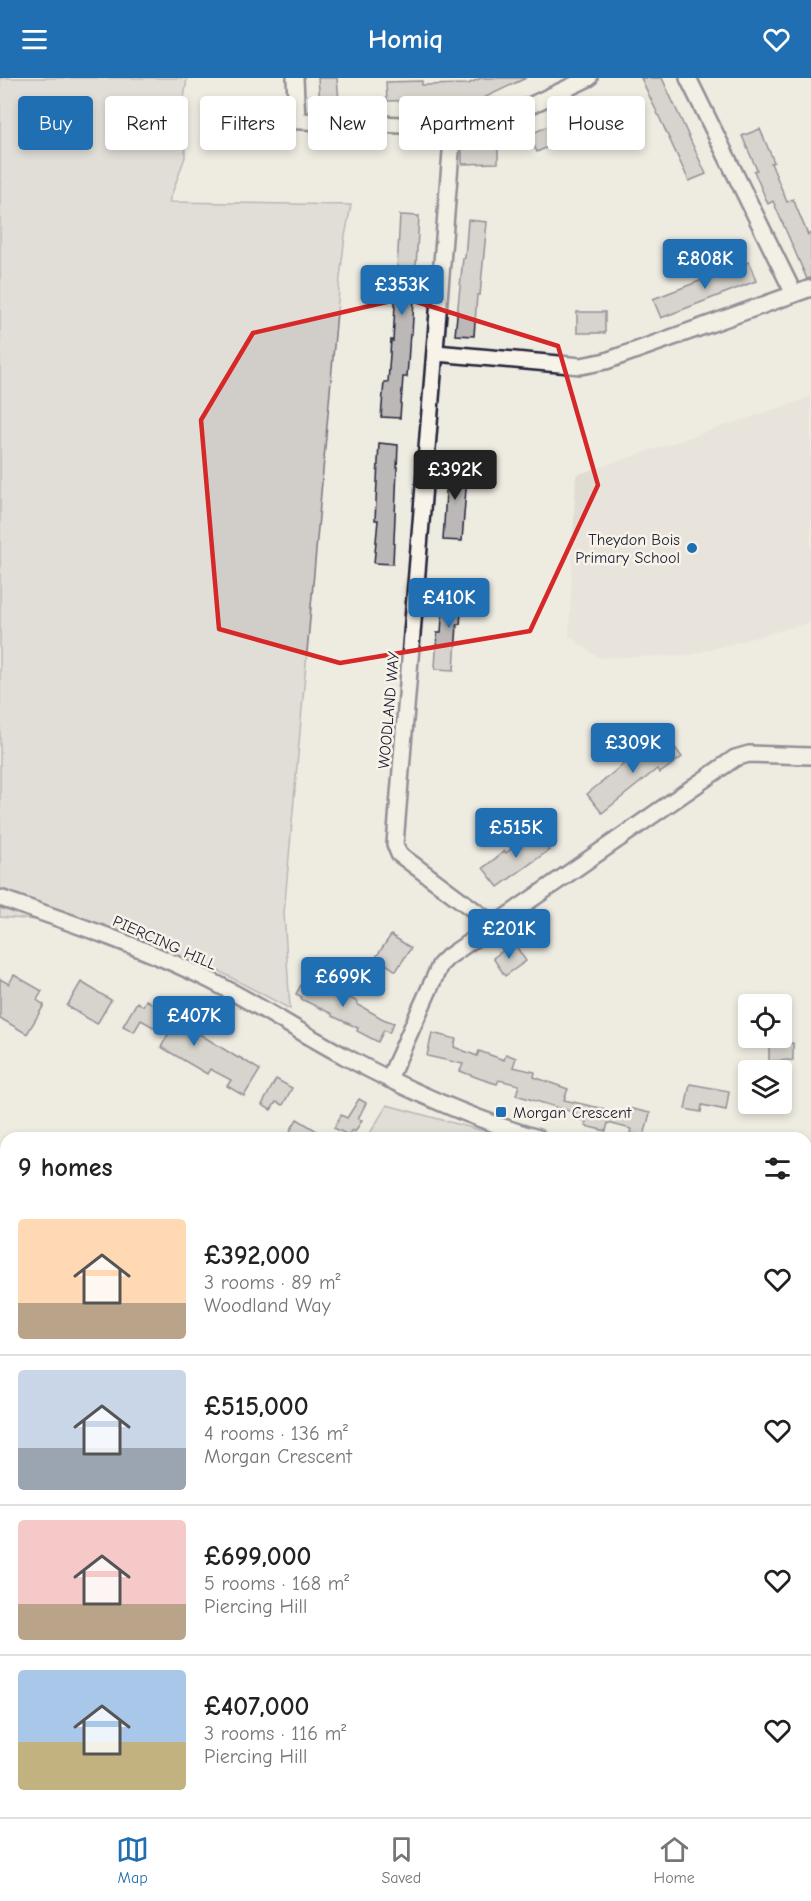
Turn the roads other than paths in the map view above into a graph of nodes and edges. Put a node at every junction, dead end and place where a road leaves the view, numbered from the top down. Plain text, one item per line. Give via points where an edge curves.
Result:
1 (296, 78) edge
2 (589, 78) edge
3 (688, 78) edge
4 (535, 103) edge
5 (297, 120) joint
6 (399, 125) edge
7 (451, 150) edge
8 (811, 288) edge
9 (794, 294) junction
10 (436, 353) junction
11 (811, 756) edge
12 (0, 898) edge
13 (494, 925) junction
14 (389, 1079) junction
15 (521, 1132) edge

1 - 5 street
2 - 4 street
3 - 9 street
5 - 6 street
7 - 10 street, WOODLAND WAY
8 - 9 street
9 - 10 street via 606,361 581,366
10 - 13 street, WOODLAND WAY via 395,844 399,854
11 - 13 street via 749,754 735,758
12 - 14 street, PIERCING HILL via 108,935 196,973
13 - 14 street via 440,965
14 - 15 street, PIERCING HILL

